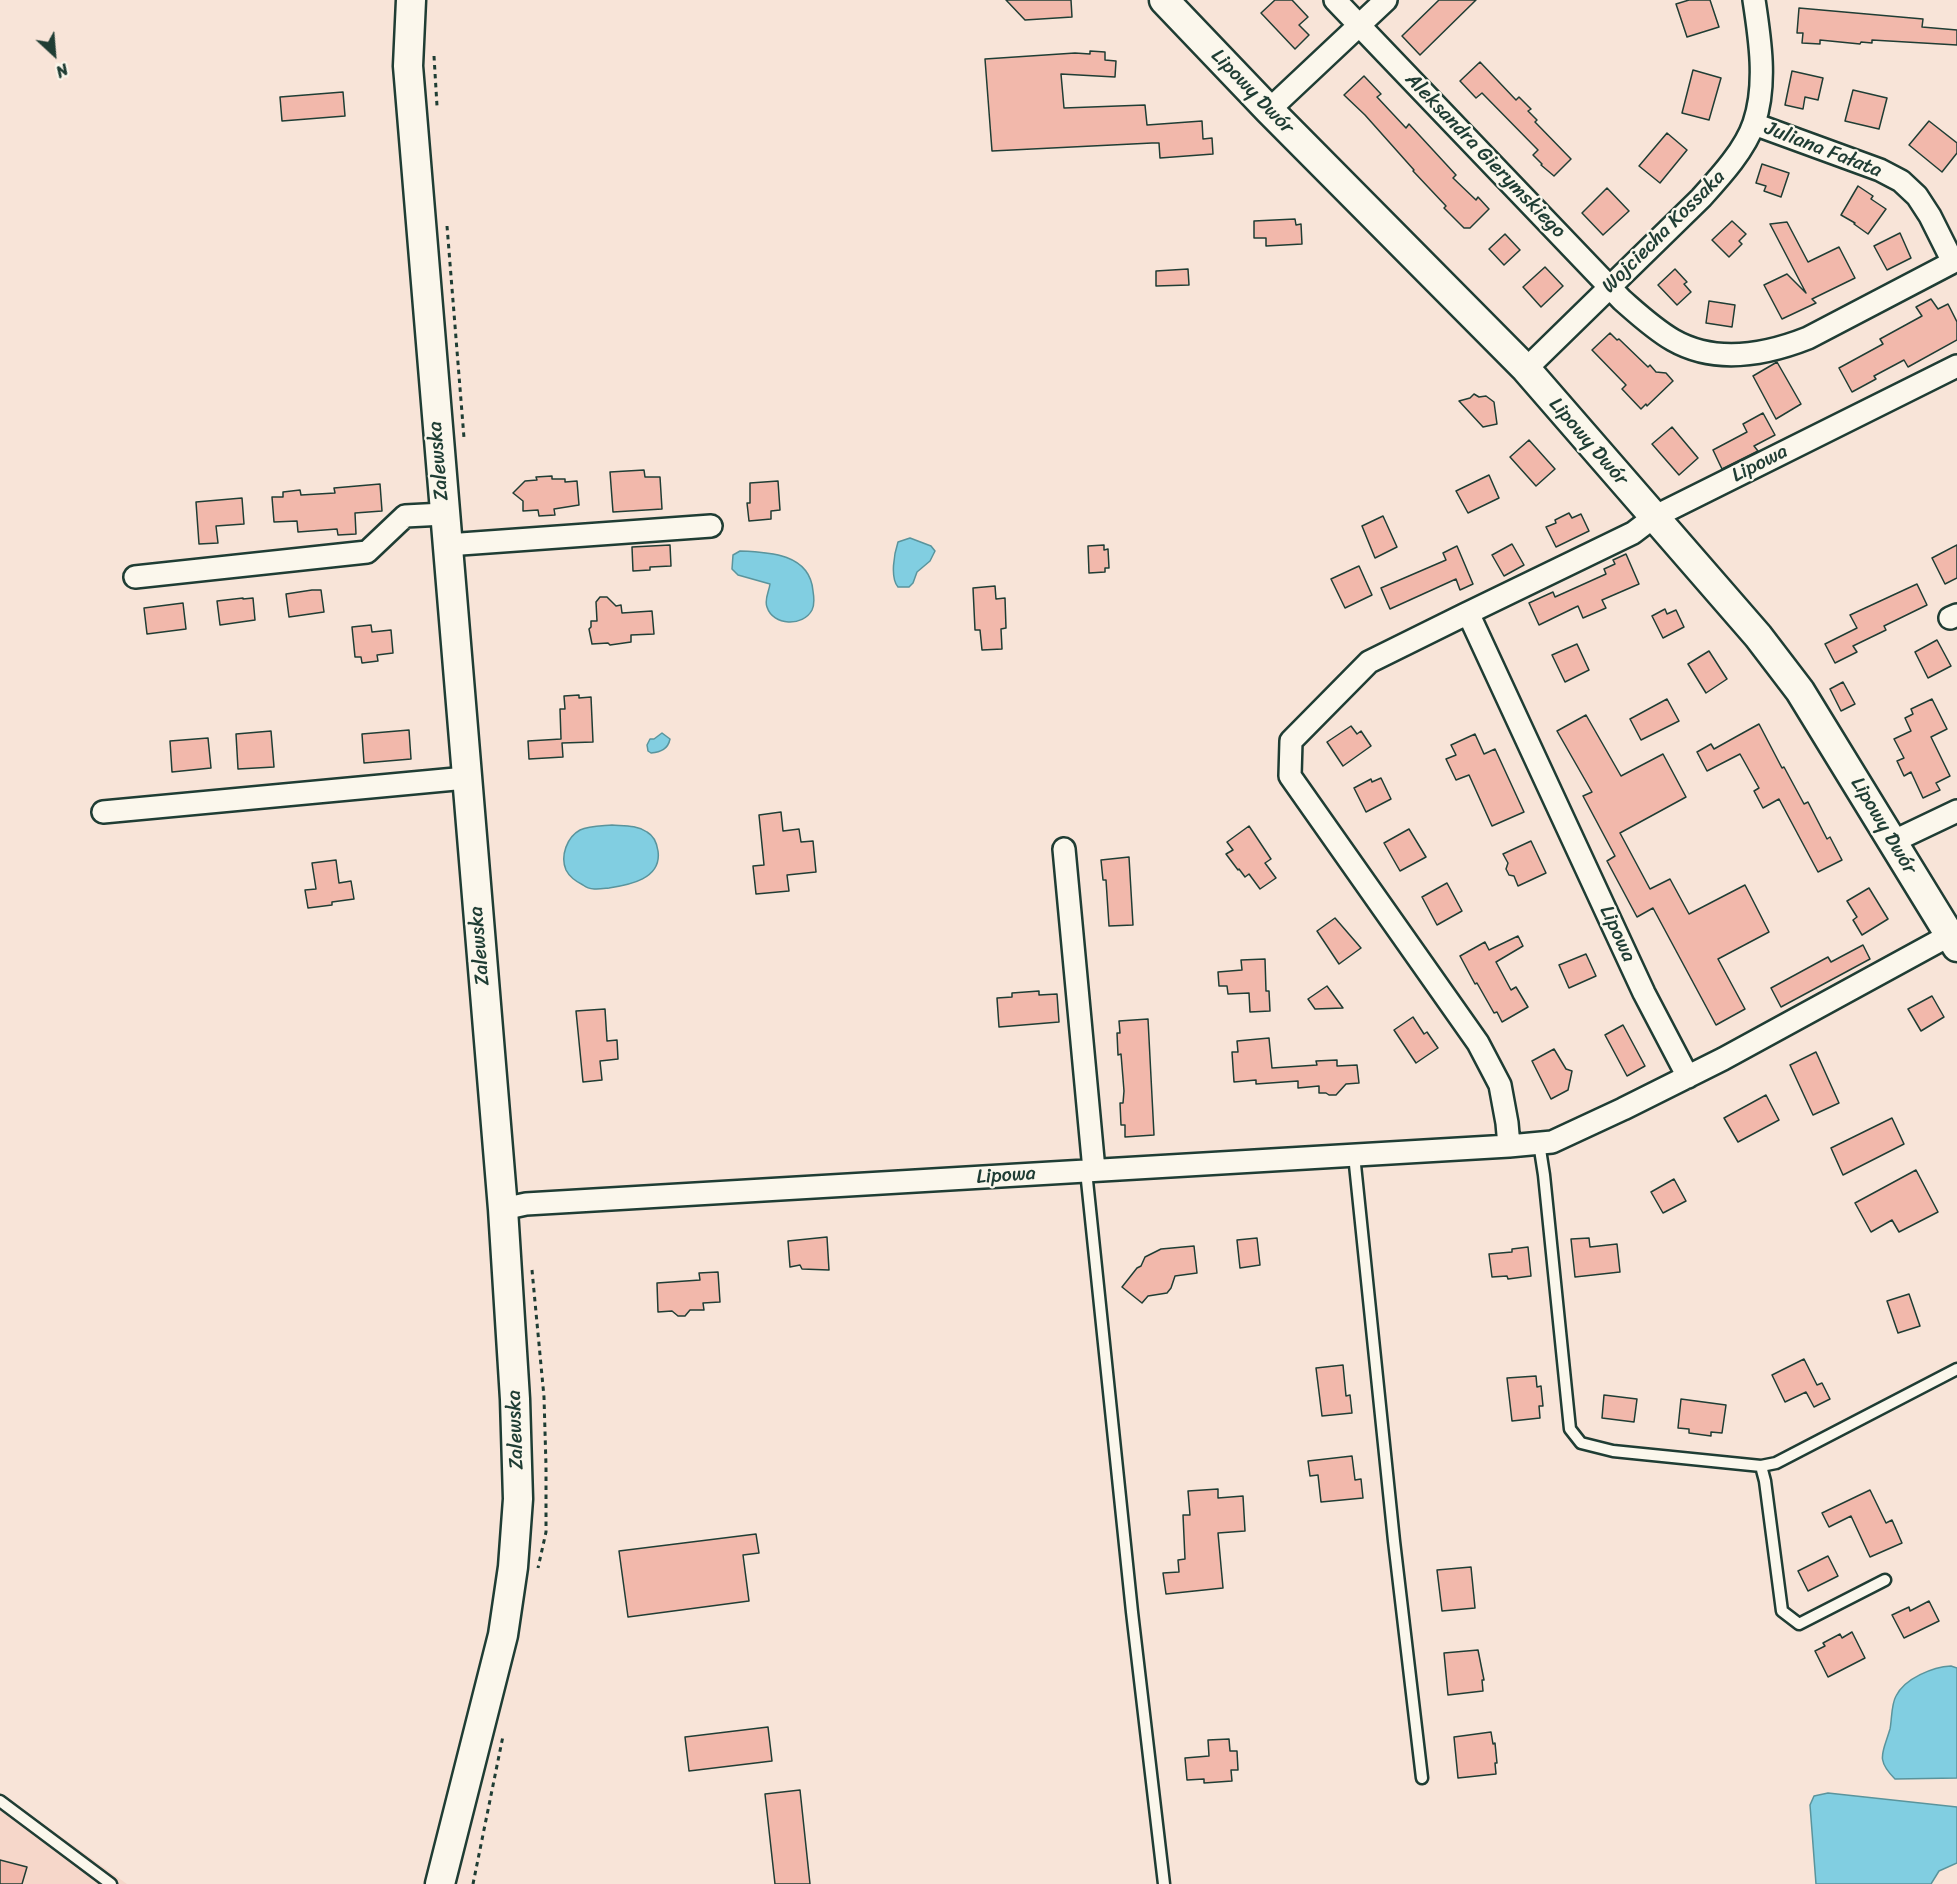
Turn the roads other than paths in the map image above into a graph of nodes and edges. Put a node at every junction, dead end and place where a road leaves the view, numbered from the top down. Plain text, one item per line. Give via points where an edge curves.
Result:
1 (411, 0) edge
2 (1164, 0) edge
3 (1335, 0) edge
4 (1386, 0) edge
5 (1754, 0) edge
6 (1360, 26) junction
7 (1269, 110) junction
8 (1754, 124) junction
9 (1955, 261) edge
10 (1610, 287) junction
11 (1957, 366) edge
12 (1526, 369) junction
13 (444, 514) junction
14 (1654, 517) junction
15 (711, 526) dead end
16 (447, 545) junction
17 (135, 577) dead end
18 (1468, 613) junction
19 (466, 778) junction
20 (1957, 811) edge
21 (103, 812) dead end
22 (1892, 842) junction
23 (1064, 849) dead end
24 (1953, 941) edge
25 (1688, 1077) junction
26 (1539, 1143) junction
27 (1509, 1146) junction
28 (1354, 1155) junction
29 (1090, 1171) junction
30 (503, 1209) junction
31 (1957, 1369) edge
32 (1761, 1466) junction
33 (1886, 1580) dead end
34 (1422, 1778) dead end
35 (0, 1801) edge
36 (111, 1884) edge
37 (440, 1884) edge
38 (1164, 1884) edge

1 - 13 street, Zalewska via 408,66
2 - 7 street, Lipowy Dwór
3 - 6 street, Aleksandra Gierymskiego
4 - 6 street
5 - 8 street, Wojciecha Kossaka via 1762,54
6 - 7 street
6 - 10 street, Aleksandra Gierymskiego
7 - 12 street, Lipowy Dwór
8 - 9 street, Juliana Fałata via 1901,181 1917,196
8 - 10 street, Wojciecha Kossaka via 1723,174
9 - 10 street, Aleksandra Gierymskiego via 1808,338 1757,353 1724,355 1674,340 1647,322
10 - 12 street, Wojciecha Kossaka
11 - 14 street, Lipowa
12 - 14 street, Lipowy Dwór
13 - 16 street, Zalewska
13 - 17 street via 405,516 367,552
14 - 18 street, Lipowa via 1633,533
14 - 22 street, Lipowy Dwór via 1800,691
15 - 16 street
16 - 19 street, Zalewska
18 - 25 street, Lipowa via 1644,993
18 - 27 street, Lipowa via 1369,662 1291,741 1290,776 1478,1044 1500,1085
19 - 21 street
19 - 30 street, Zalewska
20 - 22 street
22 - 24 street, Lipowy Dwór
23 - 29 street
24 - 25 street, Lipowy Dwór
25 - 26 street, Lipowa via 1552,1142
26 - 27 street, Lipowa
26 - 32 lane via 1570,1429 1581,1443 1613,1451
27 - 28 street, Lipowa
28 - 29 street, Lipowa
28 - 34 lane
29 - 30 street, Lipowa via 526,1204
29 - 38 lane via 1132,1612
30 - 37 street, Zalewska via 516,1399 518,1499 514,1556 503,1635
31 - 32 lane via 1776,1463
32 - 33 lane via 1782,1611 1799,1624
35 - 36 lane

